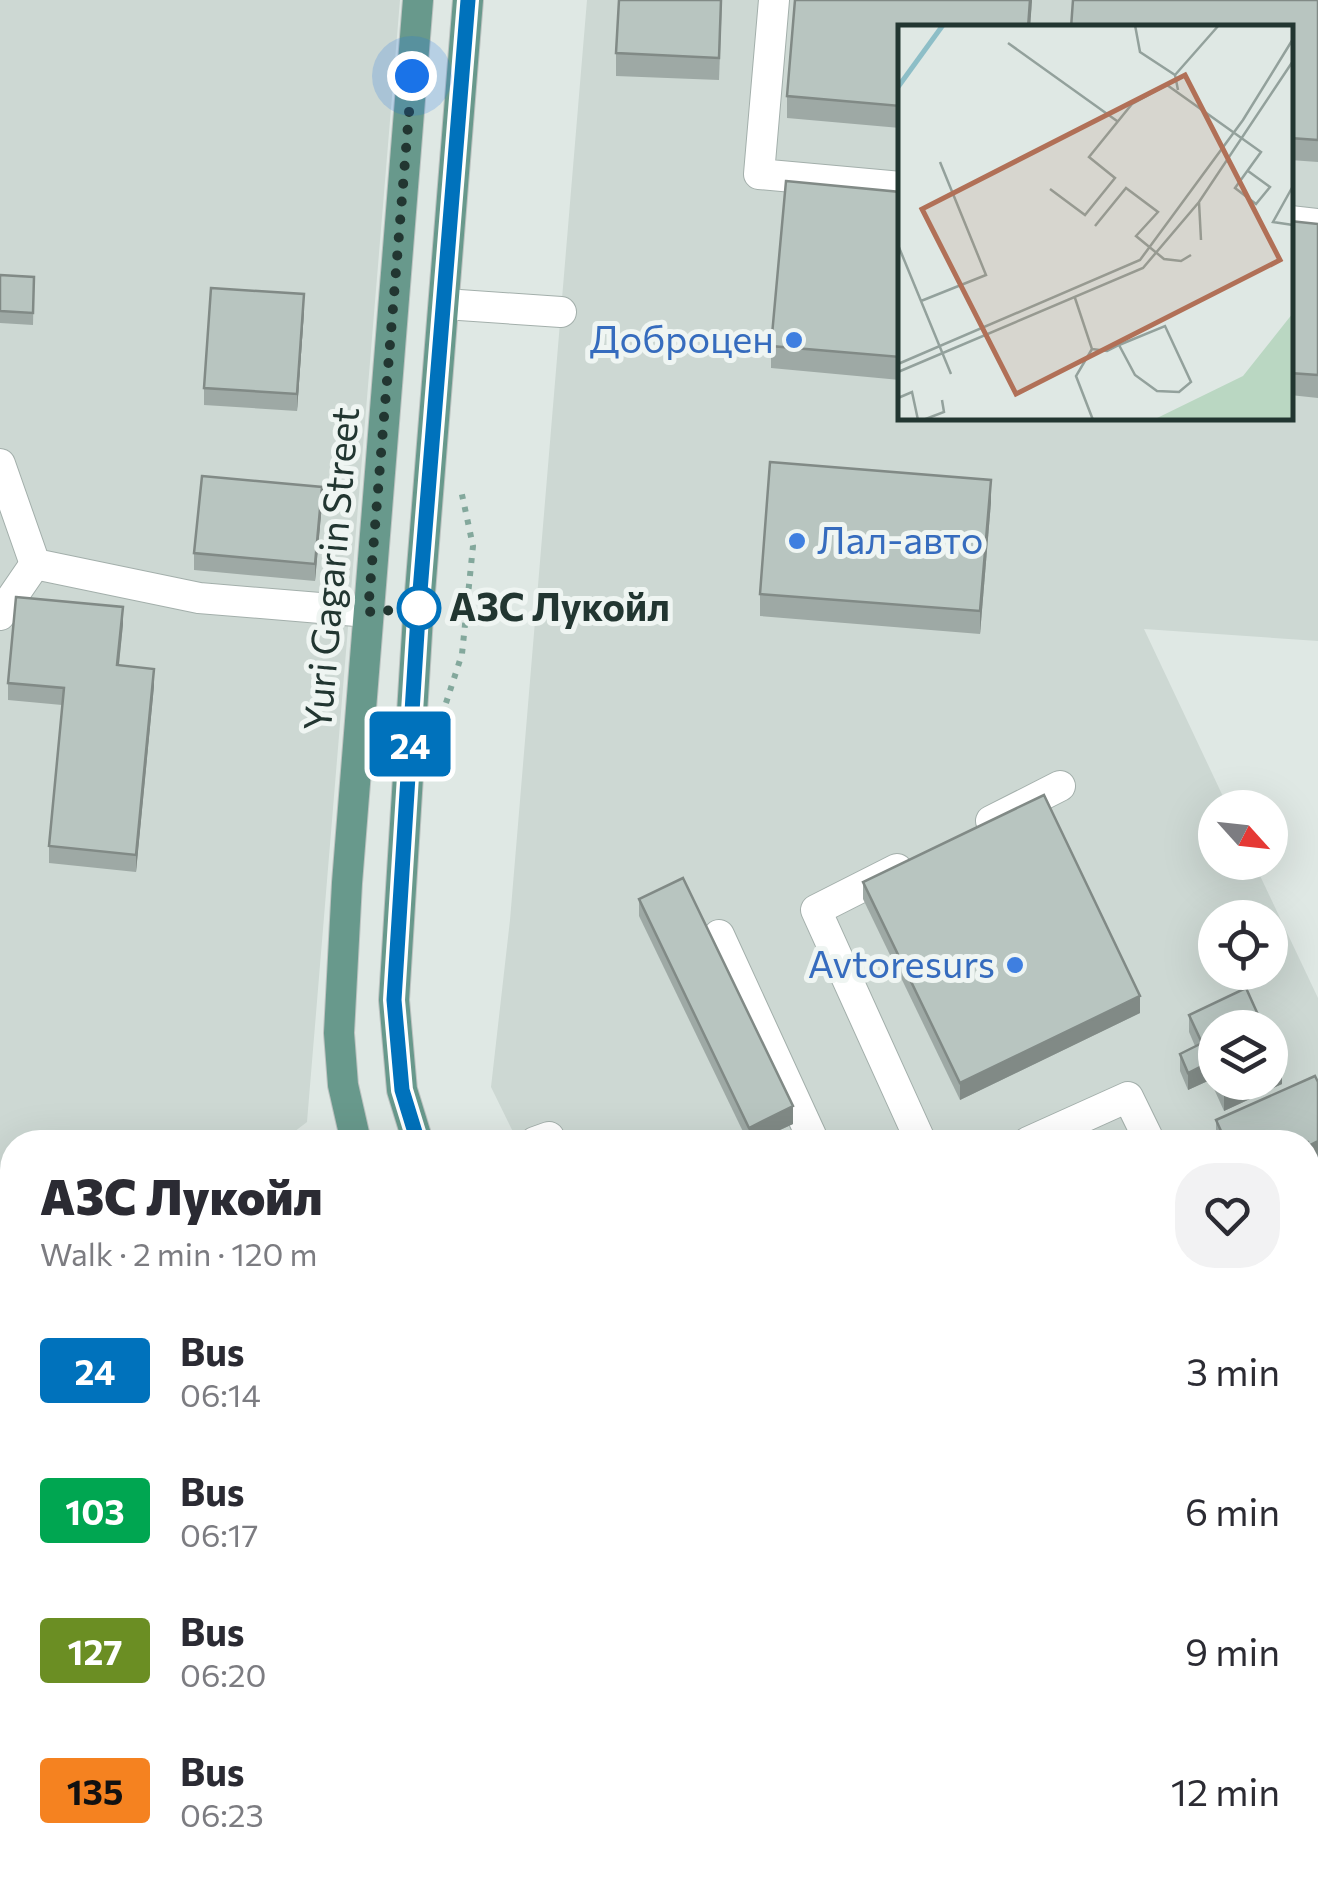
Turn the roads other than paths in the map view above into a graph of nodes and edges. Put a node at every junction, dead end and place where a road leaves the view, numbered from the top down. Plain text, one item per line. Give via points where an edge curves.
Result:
1 (418, 0) edge
2 (468, 0) edge
3 (774, 0) edge
4 (898, 187) edge
5 (1293, 222) edge
6 (1318, 224) edge
7 (445, 304) junction
8 (561, 312) dead end
9 (0, 464) edge
10 (35, 564) junction
11 (368, 612) junction
12 (0, 615) edge
13 (1060, 786) dead end
14 (973, 830) edge
15 (920, 857) edge
16 (720, 935) dead end
17 (353, 1130) edge
18 (414, 1130) edge
19 (809, 1130) edge
20 (916, 1130) edge
21 (1055, 1130) edge
22 (1144, 1130) edge

1 - 11 main road, Yuri Gagarin Street
2 - 7 main road
3 - 4 lane via 758,174
5 - 6 lane
7 - 8 lane
7 - 18 main road via 394,1000 402,1090
9 - 10 lane
10 - 11 lane via 199,598
10 - 12 lane
11 - 17 main road, Yuri Gagarin Street via 339,1034
13 - 14 lane
15 - 20 lane via 816,910
16 - 19 lane
21 - 22 lane via 1128,1097

